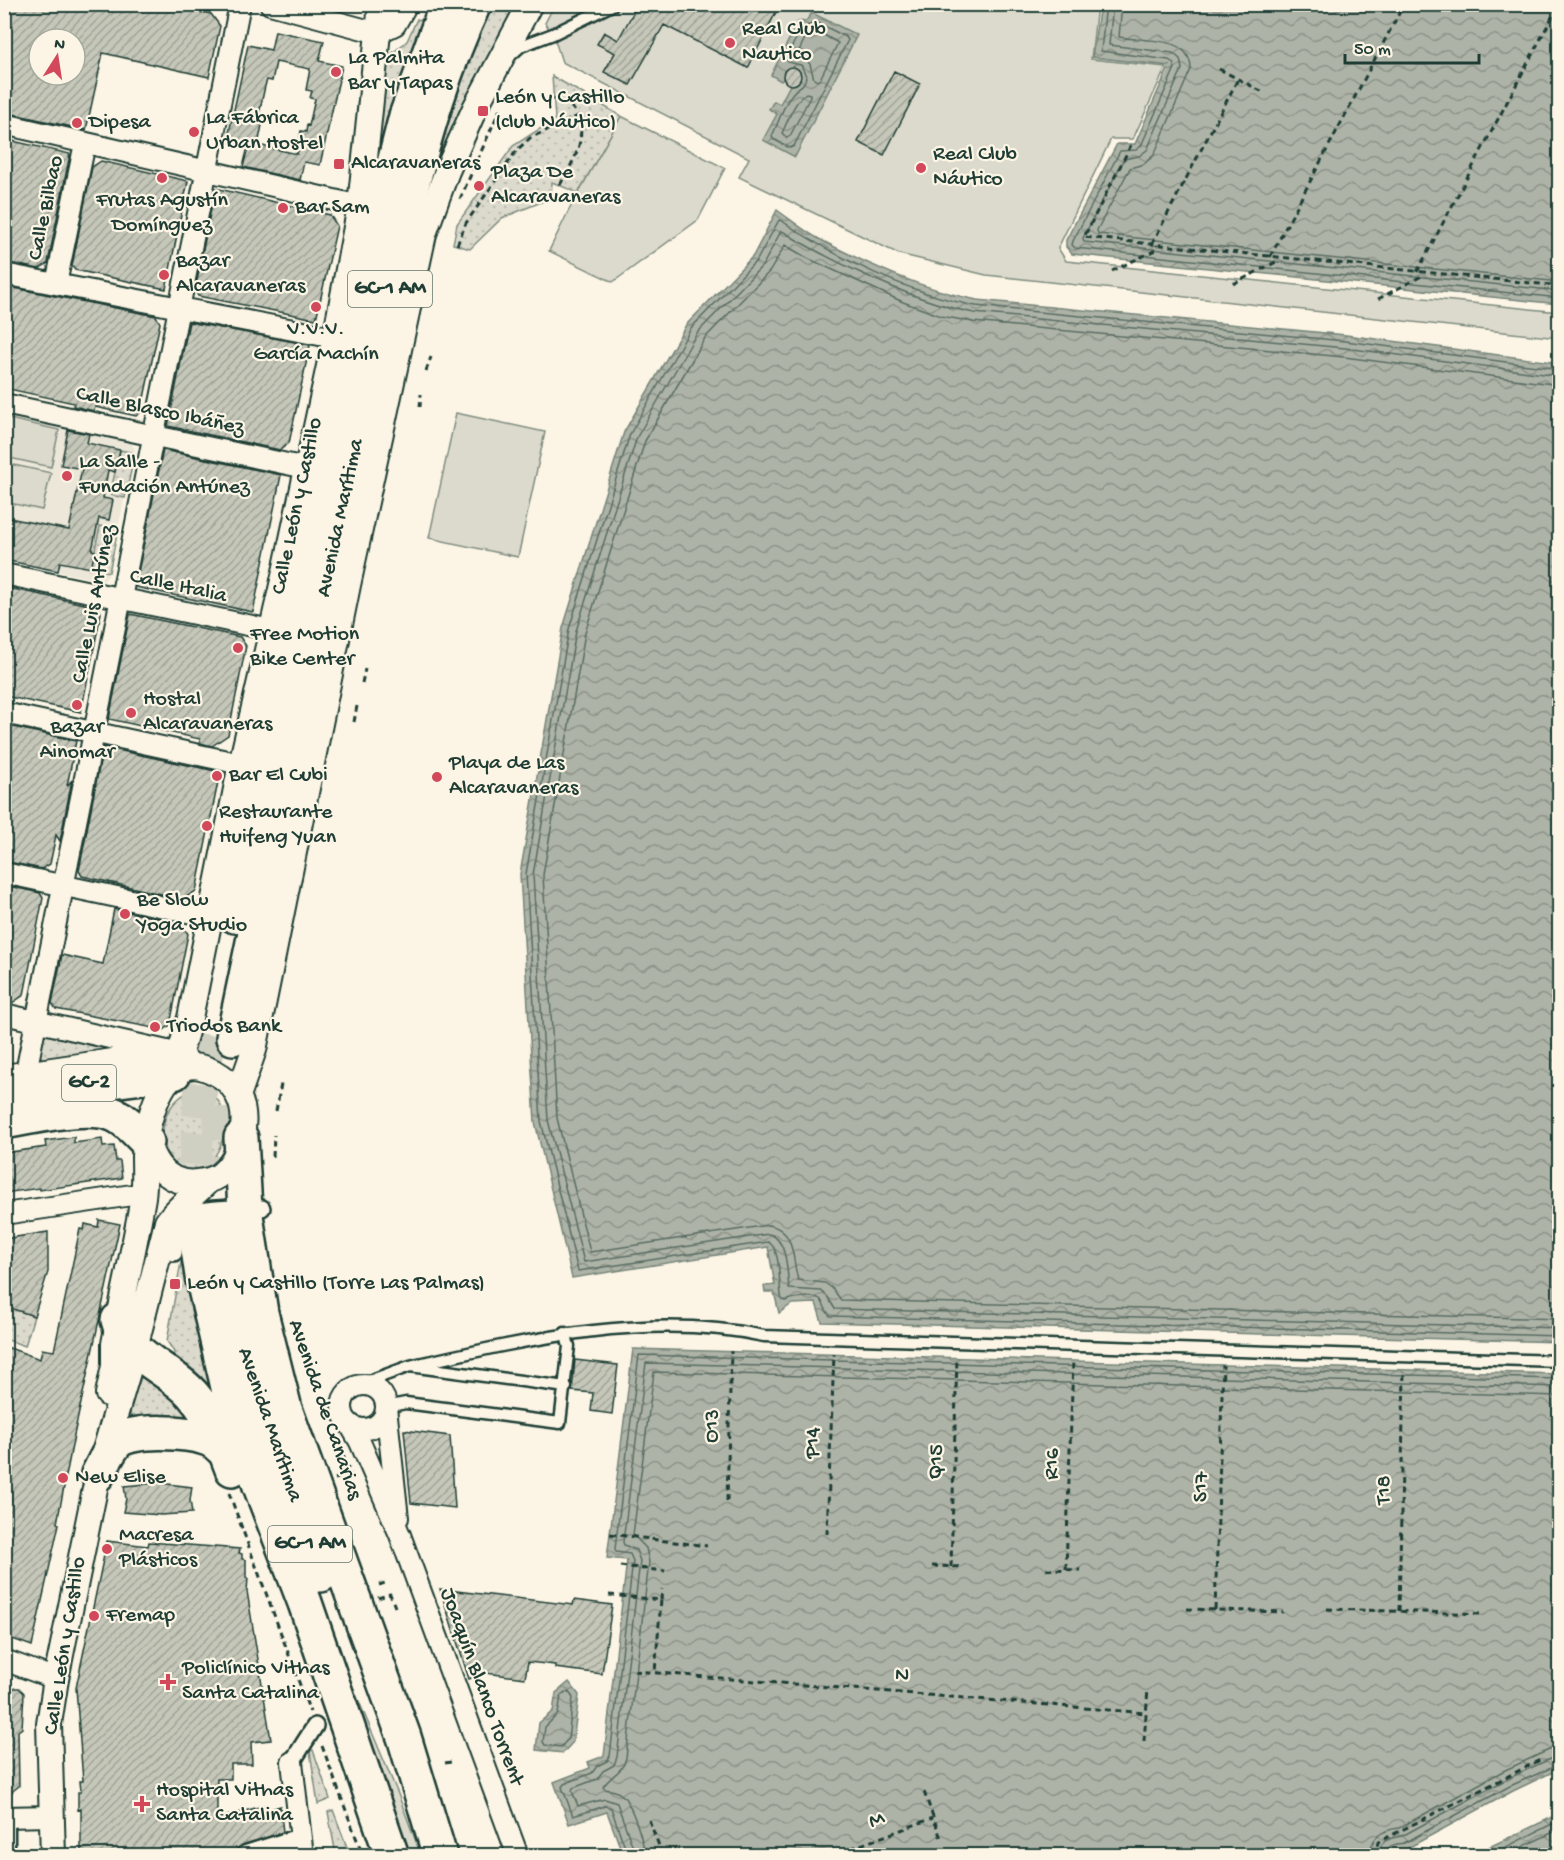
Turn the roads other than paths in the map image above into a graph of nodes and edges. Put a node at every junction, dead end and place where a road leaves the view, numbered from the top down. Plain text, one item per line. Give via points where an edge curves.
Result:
1 (240, 4) edge
2 (270, 4) edge
3 (381, 4) edge
4 (406, 4) edge
5 (447, 4) edge
6 (474, 4) edge
7 (530, 4) edge
8 (614, 4) edge
9 (378, 33) junction
10 (496, 67) junction
11 (4, 124) edge
12 (86, 143) junction
13 (206, 171) junction
14 (360, 206) junction
15 (4, 274) edge
16 (56, 284) junction
17 (179, 308) junction
18 (334, 338) junction
19 (372, 374) junction
20 (4, 404) edge
21 (153, 436) junction
22 (372, 477) junction
23 (311, 478) junction
24 (4, 574) edge
25 (305, 576) junction
26 (121, 599) junction
27 (271, 630) junction
28 (4, 713) edge
29 (94, 732) junction
30 (241, 764) junction
31 (4, 873) edge
32 (63, 886) junction
33 (211, 917) junction
34 (4, 1014) edge
35 (36, 1021) junction
36 (211, 1030) junction
37 (178, 1061) junction
38 (4, 1075) edge
39 (15, 1083) edge
40 (238, 1096) junction
41 (4, 1122) edge
42 (241, 1138) junction
43 (147, 1142) junction
44 (209, 1180) junction
45 (144, 1189) junction
46 (4, 1214) edge
47 (232, 1214) junction
48 (174, 1253) dead end
49 (118, 1320) junction
50 (566, 1333) junction
51 (135, 1348) junction
52 (1560, 1361) edge
53 (410, 1366) junction
54 (358, 1385) junction
55 (566, 1387) junction
56 (386, 1407) junction
57 (349, 1423) junction
58 (226, 1453) junction
59 (98, 1474) junction
60 (400, 1535) junction
61 (4, 1660) edge
62 (56, 1679) junction
63 (315, 1726) road end
64 (292, 1762) joint
65 (52, 1816) junction
66 (7, 1817) edge
67 (302, 1847) edge
68 (9, 1856) edge
69 (53, 1856) edge
70 (246, 1856) edge
71 (382, 1856) edge
72 (392, 1856) edge
73 (440, 1856) edge
74 (518, 1856) edge

1 - 13 street, Calle Luis Antúnez
2 - 9 street
3 - 9 street, Calle León y Castillo
4 - 9 street via 395,25
5 - 23 highway, Avenida Marítima / GC-1 AM via 400,138
6 - 19 highway, Avenida Marítima / GC-1 AM via 428,122
7 - 10 street
8 - 10 lane via 521,46
9 - 14 street, Calle León y Castillo
10 - 22 street via 447,171 424,234
11 - 12 street
12 - 13 street
12 - 16 street, Calle Bilbao
13 - 14 street
13 - 17 street, Calle Luis Antúnez
14 - 18 street, Calle León y Castillo
15 - 16 street
16 - 17 street
17 - 18 street
17 - 21 street, Calle Luis Antúnez
18 - 23 street, Calle León y Castillo
19 - 22 highway
19 - 25 highway, Avenida Marítima / GC-1 AM
20 - 21 street, Calle Blasco Ibáñez
21 - 23 street, Calle Blasco Ibáñez
21 - 26 street, Calle Luis Antúnez
22 - 25 highway
22 - 40 street via 254,1050
23 - 25 highway, Avenida Marítima / GC-1 AM
23 - 25 highway via 304,529
24 - 26 street, Calle Italia
25 - 27 street, Calle León y Castillo
25 - 36 highway, Avenida Marítima / GC-1 AM
26 - 27 street, Calle Italia
26 - 29 street, Calle Luis Antúnez
27 - 30 street, Calle León y Castillo
28 - 29 street
29 - 30 street
29 - 32 street, Calle Luis Antúnez
30 - 33 street, Calle León y Castillo
31 - 32 street
32 - 33 street
32 - 35 street, Calle Luis Antúnez
33 - 36 street, Calle León y Castillo
34 - 35 street
35 - 37 street
35 - 39 street, Calle Luis Antúnez
36 - 37 street, Calle León y Castillo
37 - 39 highway, GC-2
37 - 40 street via 222,1076
37 - 43 street via 159,1097
38 - 39 street
40 - 42 street via 242,1109
41 - 43 highway, GC-2 via 99,1110 126,1121
42 - 44 street via 230,1164
42 - 47 highway
43 - 44 street via 158,1166 169,1176 186,1184
43 - 45 street, Calle León y Castillo
44 - 51 street, Calle León y Castillo via 167,1222
45 - 46 street via 132,1195
45 - 49 street, Calle León y Castillo
47 - 48 street via 198,1211 185,1215 177,1226
47 - 72 highway, Avenida Marítima / GC-1 AM via 204,1288 230,1396
47 - 73 highway via 285,1409 404,1737
49 - 51 highway via 121,1332
49 - 59 street, Calle León y Castillo via 114,1366 99,1441
50 - 52 lane via 640,1327 732,1329 776,1336
50 - 53 lane
50 - 55 lane
51 - 58 highway via 192,1393 215,1425
51 - 59 street, Calle León y Castillo
53 - 54 lane
53 - 55 lane
54 - 56 street via 377,1389
54 - 57 street via 343,1398 342,1411
55 - 56 lane via 560,1423 406,1402
56 - 57 street via 381,1420 369,1428
56 - 60 street, Joaquín Blanco Torrent
57 - 60 street, Joaquín Blanco Torrent
58 - 59 highway via 210,1440 182,1434 127,1437 117,1442
58 - 71 highway via 362,1818
59 - 62 street, Calle León y Castillo
60 - 74 street, Joaquín Blanco Torrent
61 - 62 street
62 - 65 street, Calle León y Castillo via 49,1724
63 - 64 street
64 - 67 street
65 - 66 street
65 - 69 street, Calle León y Castillo
66 - 68 lane
67 - 70 street

